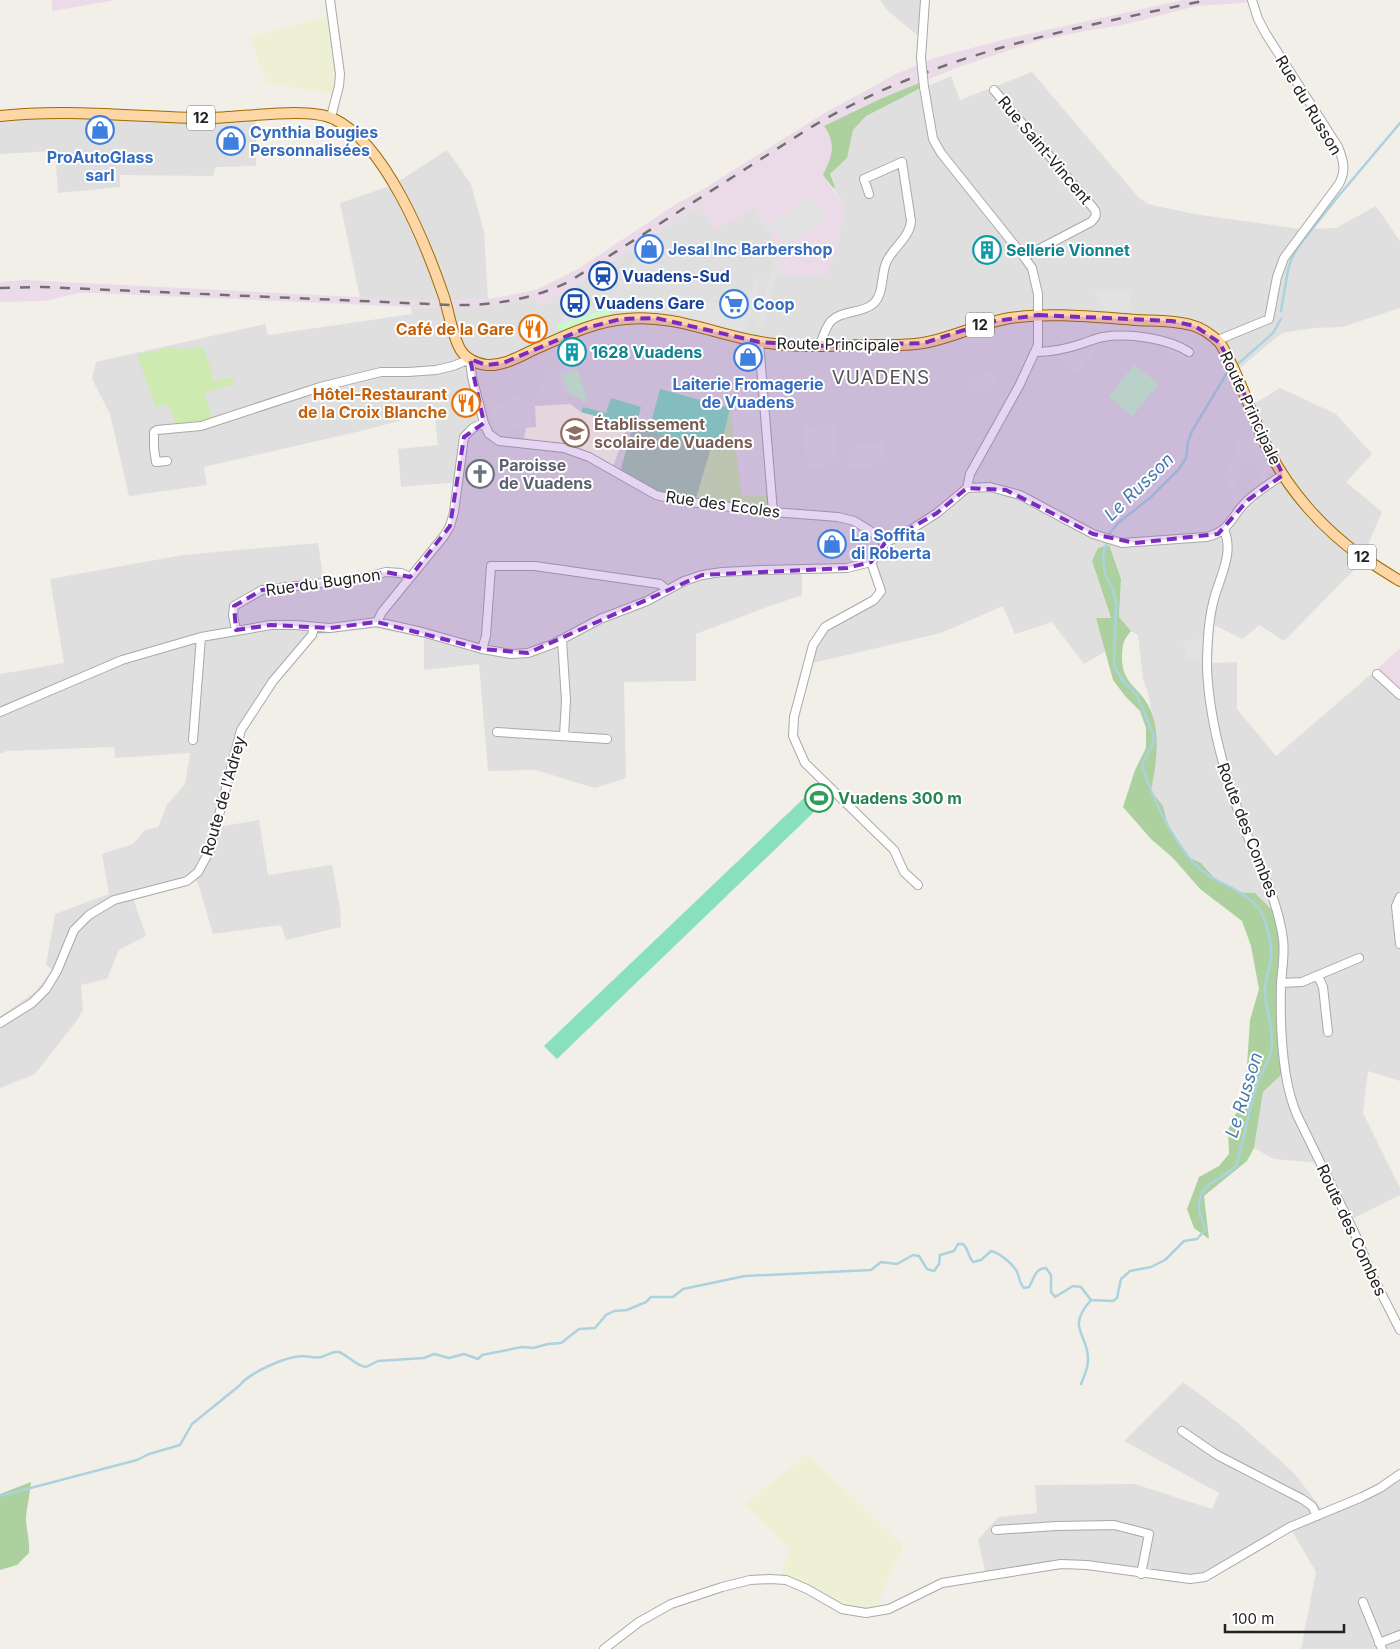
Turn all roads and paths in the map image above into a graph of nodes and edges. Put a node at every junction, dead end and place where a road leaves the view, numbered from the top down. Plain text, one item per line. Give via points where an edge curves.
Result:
1 (330, 0) edge
2 (925, 0) edge
3 (1252, 0) edge
4 (994, 90) dead end
5 (0, 116) edge
6 (331, 117) junction
7 (869, 194) dead end
8 (1024, 257) junction
9 (1038, 315) junction
10 (1218, 340) junction
11 (759, 342) junction
12 (819, 346) junction
13 (1035, 352) junction
14 (1189, 352) dead end
15 (470, 359) junction
16 (484, 423) junction
17 (167, 460) dead end
18 (1283, 475) junction
19 (967, 488) junction
20 (773, 512) junction
21 (1224, 530) junction
22 (885, 543) junction
23 (871, 562) junction
24 (410, 577) junction
25 (1400, 581) edge
26 (667, 590) junction
27 (377, 622) junction
28 (314, 628) junction
29 (236, 630) junction
30 (201, 636) junction
31 (562, 640) junction
32 (482, 650) junction
33 (1377, 674) dead end
34 (1400, 695) edge
35 (0, 712) edge
36 (497, 732) dead end
37 (564, 736) junction
38 (607, 739) dead end
39 (193, 740) dead end
40 (918, 885) dead end
41 (1400, 897) edge
42 (1400, 944) edge
43 (1359, 958) dead end
44 (1318, 976) junction
45 (1281, 983) junction
46 (0, 1023) edge
47 (1328, 1032) dead end
48 (1400, 1330) edge
49 (1182, 1431) dead end
50 (1400, 1474) edge
51 (1318, 1516) junction
52 (996, 1530) dead end
53 (1141, 1574) junction
54 (1363, 1602) dead end
55 (1400, 1635) edge
56 (1381, 1646) edge
57 (604, 1649) edge

1 - 6 street via 340,74
2 - 8 street, bridge via 921,58 933,139 940,153
3 - 10 street, Rue du Russon via 1273,46 1338,147 1344,175 1284,258 1269,319
4 - 8 street, Rue Saint-Vincent via 1096,214 1091,222
5 - 6 main road, 12 via 40,112 203,118 286,114
6 - 15 main road, 12 via 364,142 382,166 430,258 459,348
7 - 12 street via 864,179 902,162 910,229 886,262 875,302 834,319
8 - 9 street via 1036,282
9 - 10 main road, Route Principale / 12 via 1187,323
9 - 12 main road, Route Principale / 12 via 989,322 924,343
9 - 13 street via 1039,339
10 - 18 main road, Route Principale / 12
11 - 12 main road, Route Principale / 12
11 - 15 main road, Route Principale / 12 via 669,320 642,317 586,328 504,363 486,365
11 - 20 street
13 - 14 street via 1068,348 1103,337 1160,340
13 - 19 street via 970,474
15 - 16 street
15 - 17 street via 436,370 381,372 320,387 201,426 157,430 154,432 156,462
16 - 20 street, Rue des Ecoles via 499,441 564,448 589,457 656,495 681,502
16 - 24 street via 464,437 450,526
18 - 21 street via 1248,500
18 - 25 main road, Route Principale / 12 via 1330,531
19 - 21 street via 990,487 1020,495 1113,541 1135,543 1206,537
19 - 22 street via 937,513
20 - 22 street, Rue des Ecoles via 854,521
21 - 45 street, Route des Combes via 1228,551 1209,626 1207,668 1211,703 1220,755 1229,783 1276,904 1284,954
22 - 23 street
23 - 26 street via 847,568 722,572 702,575
23 - 40 street via 881,591 874,600 825,627 813,644 794,717 793,736 805,763 894,850 904,872
24 - 27 street
24 - 29 street, Rue du Bugnon via 386,572 357,579 262,590 234,606
26 - 31 street
26 - 32 street via 660,584 535,566 492,566
27 - 28 street
27 - 32 street
28 - 29 street via 271,625
28 - 46 street, Route de l'Adrey via 241,730 210,850 198,872 187,881 114,900 89,915 74,930 46,989 32,1003
29 - 30 street
30 - 35 street via 122,660
30 - 39 street
31 - 32 street via 540,650 518,654
31 - 37 street via 566,700
33 - 34 street
36 - 37 street
37 - 38 street
41 - 42 street via 1396,906
43 - 44 street
44 - 45 street via 1302,982
44 - 47 street via 1323,988
45 - 48 street, Route des Combes via 1283,1043 1294,1109
49 - 51 street via 1217,1455 1302,1499
50 - 51 street via 1380,1488
51 - 53 street via 1290,1528 1205,1577 1190,1579
52 - 53 street via 1114,1526 1149,1534
53 - 57 street via 1061,1564 950,1581 889,1609 866,1613 842,1609 807,1588 786,1580 750,1580 670,1604 639,1622
54 - 56 street
55 - 56 street

